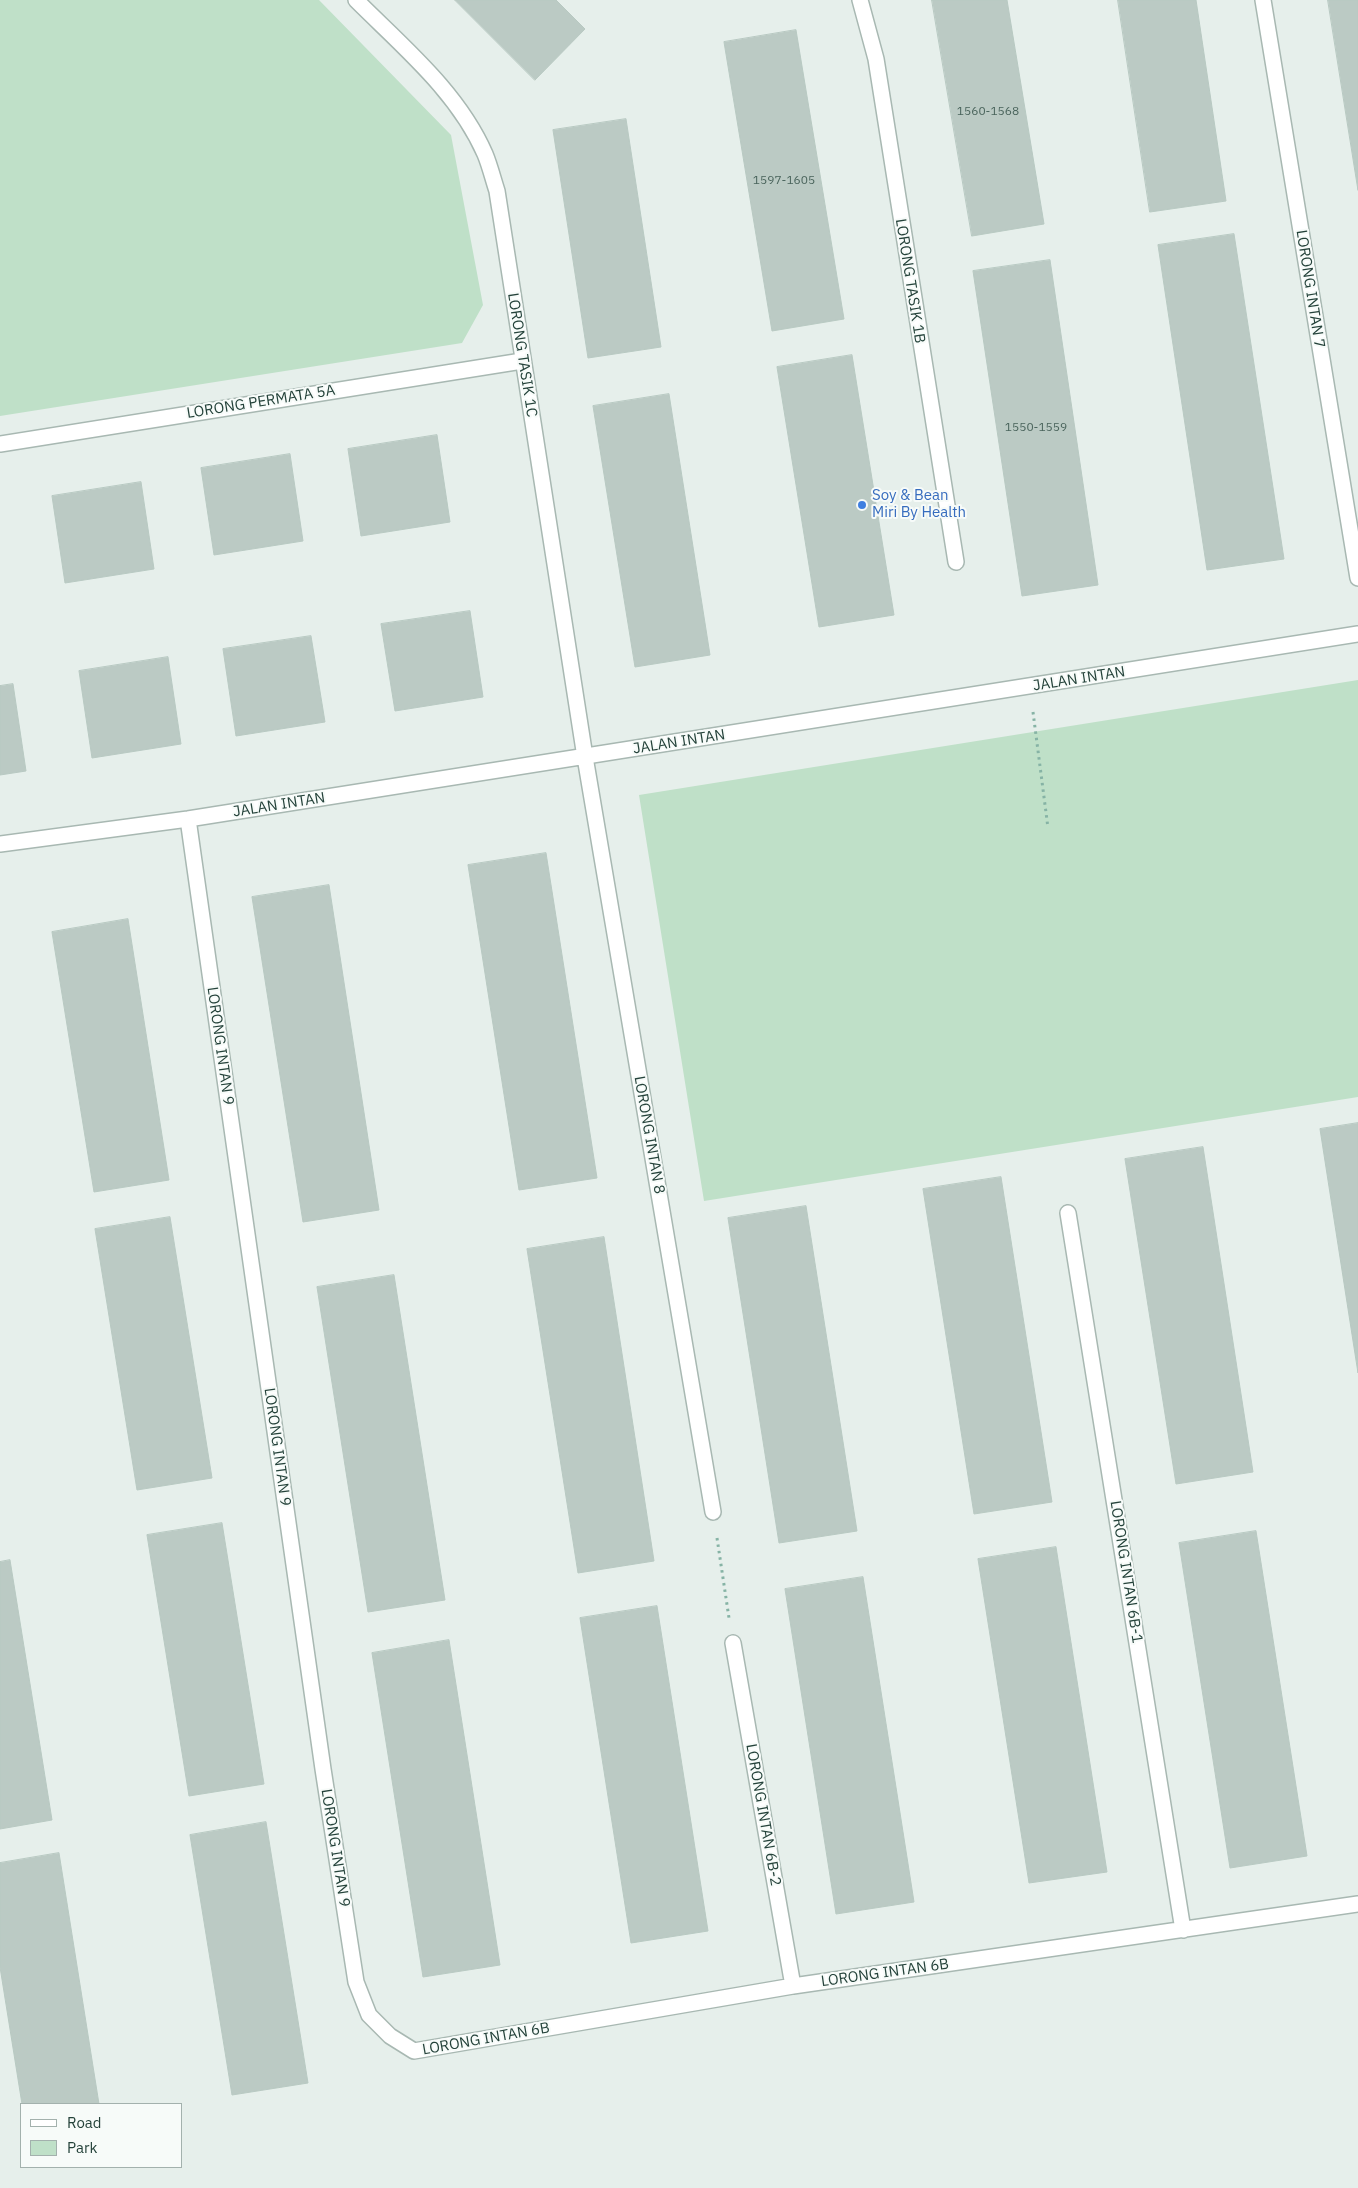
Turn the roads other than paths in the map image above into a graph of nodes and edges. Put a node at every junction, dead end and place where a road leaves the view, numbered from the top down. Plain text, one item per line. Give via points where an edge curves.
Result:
1 (356, 0) edge
2 (860, 0) edge
3 (1263, 0) edge
4 (522, 361) junction
5 (0, 444) edge
6 (956, 562) dead end
7 (1358, 578) edge
8 (1358, 634) edge
9 (585, 757) junction
10 (188, 820) junction
11 (0, 844) edge
12 (1068, 1213) dead end
13 (713, 1512) road end
14 (733, 1643) road end
15 (1358, 1904) edge
16 (1183, 1930) junction
17 (793, 1986) junction
18 (414, 2051) joint

1 - 4 street, LORONG TASIK 1C via 436,78 471,125 486,155 497,191
2 - 6 street, LORONG TASIK 1B via 876,59
3 - 7 street, LORONG INTAN 7
4 - 5 street, LORONG PERMATA 5A
4 - 9 street, LORONG TASIK 1C
8 - 9 street, JALAN INTAN
9 - 10 street, JALAN INTAN
9 - 13 street, LORONG INTAN 8
10 - 11 street, JALAN INTAN
10 - 18 street, LORONG INTAN 9 via 356,1982 369,2015 390,2036
12 - 16 street, LORONG INTAN 6B-1
14 - 17 street, LORONG INTAN 6B-2
15 - 16 street, LORONG INTAN 6B
16 - 17 street, LORONG INTAN 6B
17 - 18 street, LORONG INTAN 6B

